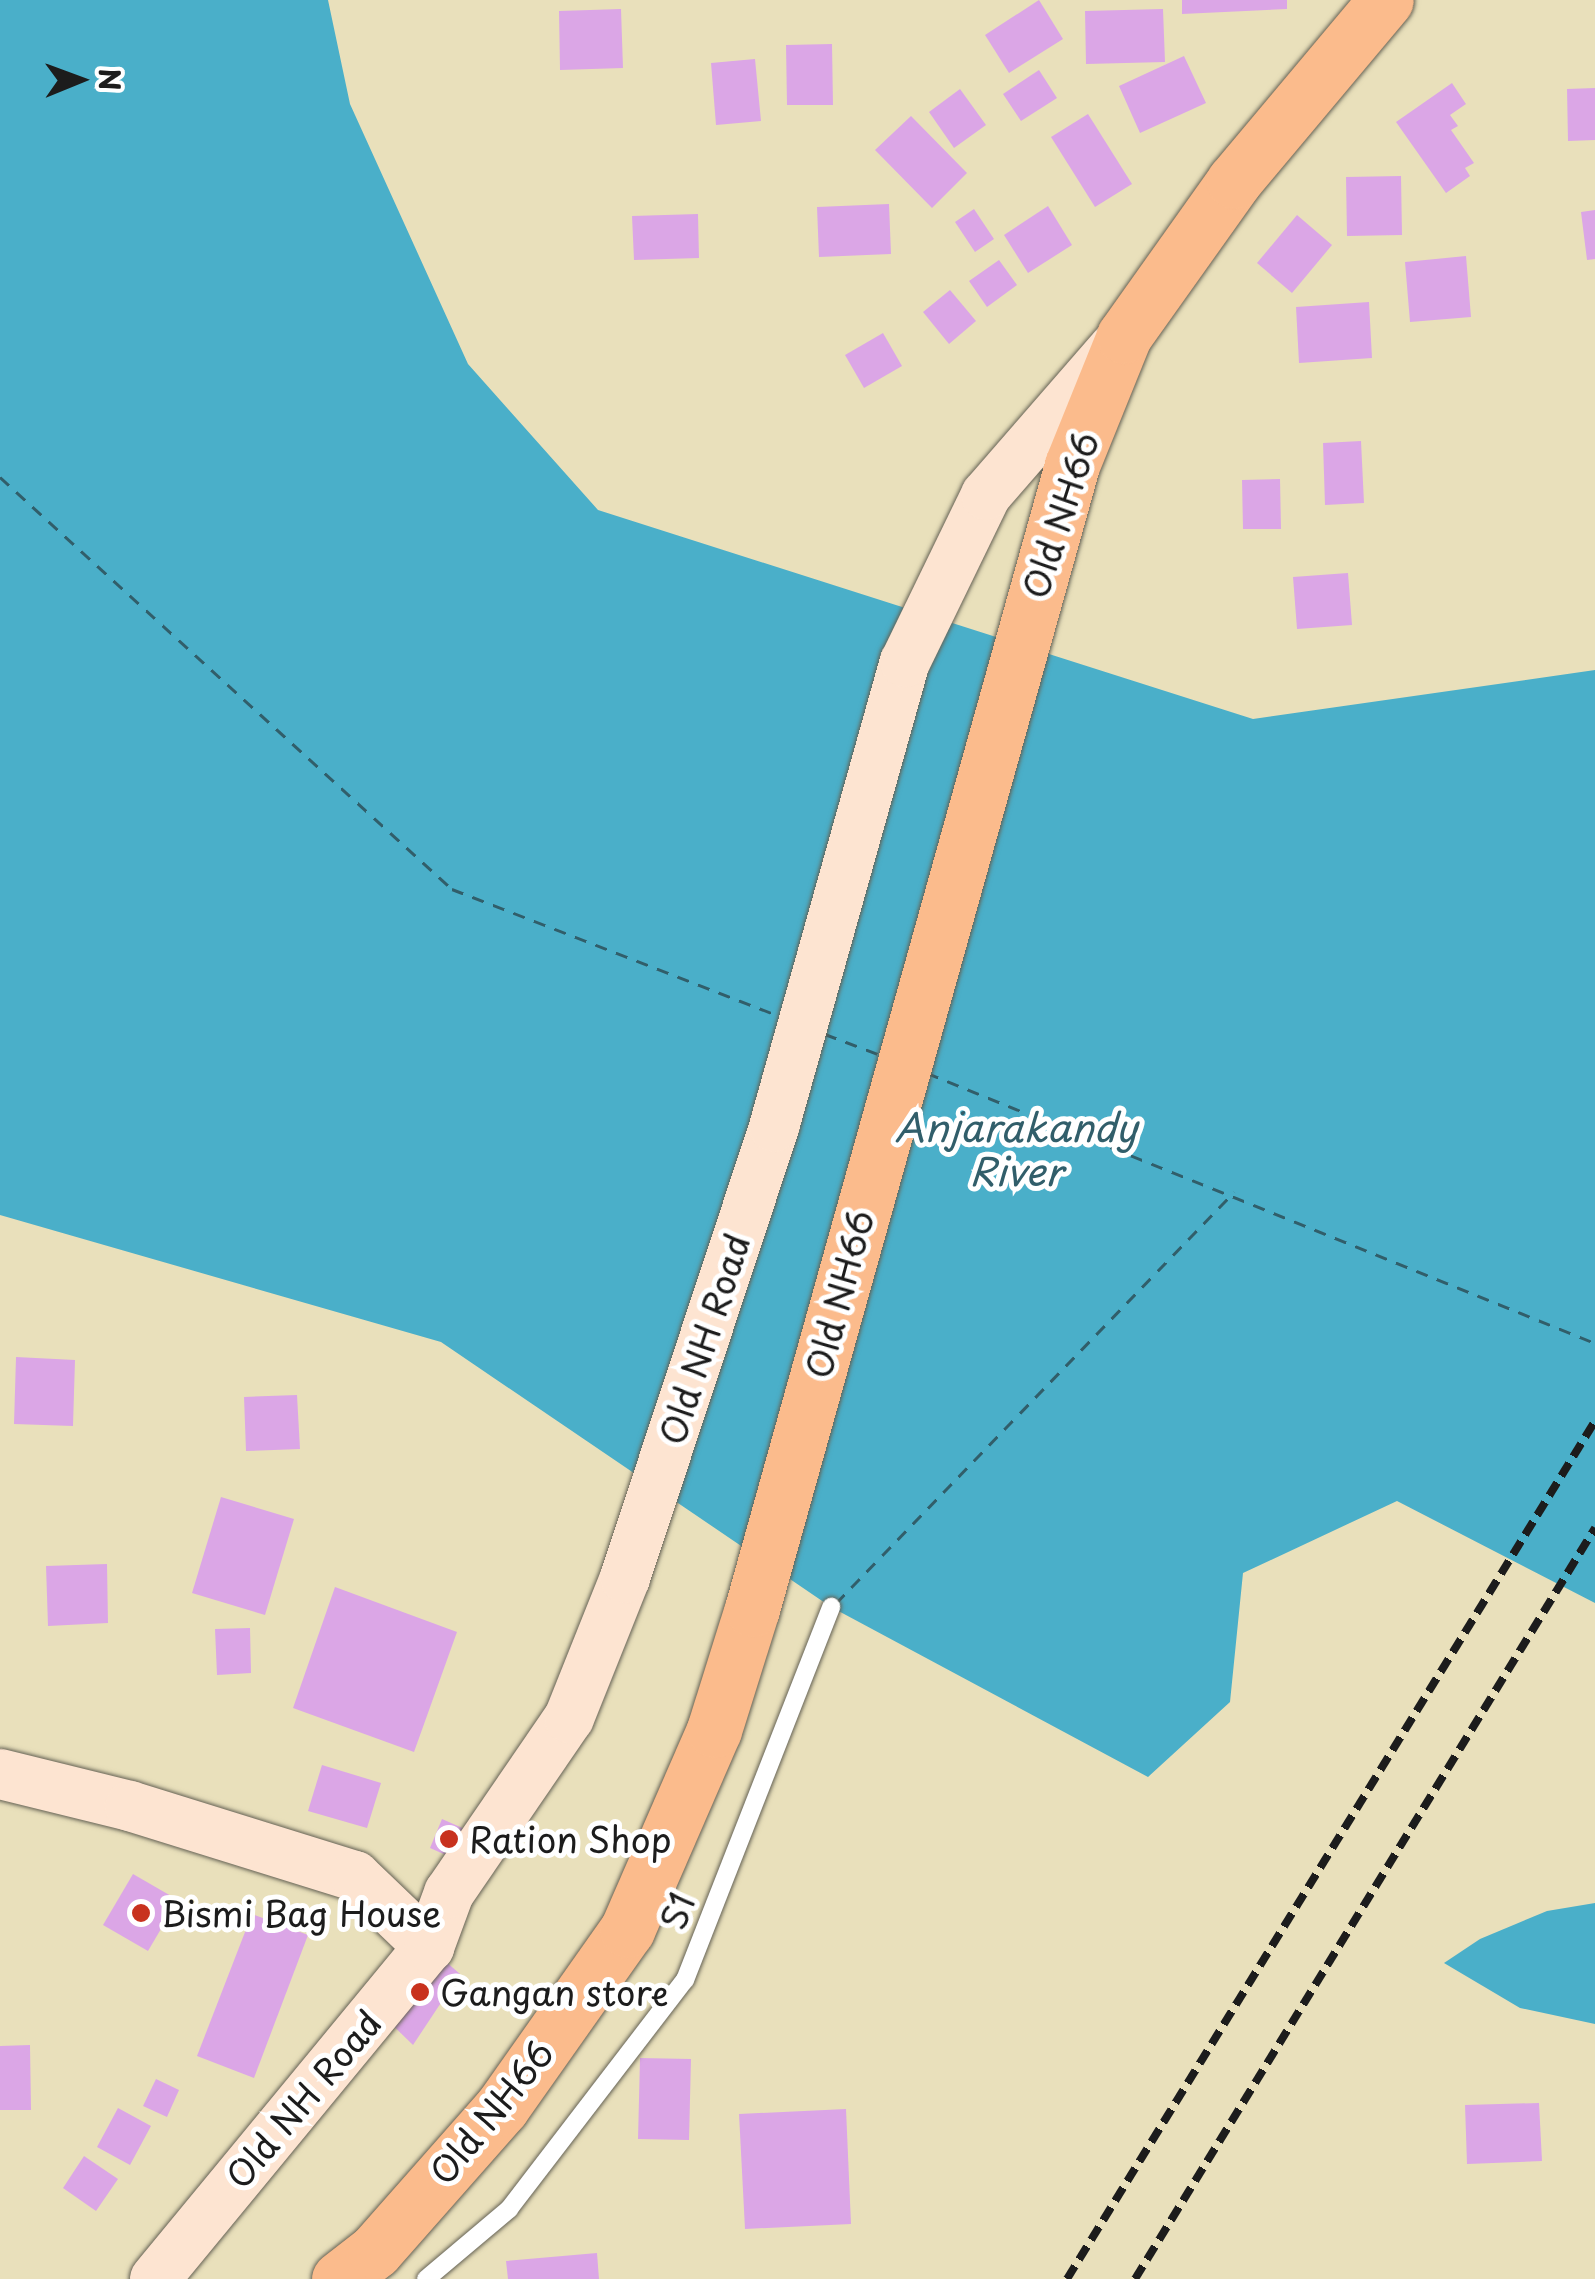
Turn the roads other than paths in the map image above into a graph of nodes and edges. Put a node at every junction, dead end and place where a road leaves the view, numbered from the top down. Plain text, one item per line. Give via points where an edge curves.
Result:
1 (1386, 0) edge
2 (1124, 336) junction
3 (831, 1608) dead end
4 (0, 1774) edge
5 (429, 1947) junction
6 (155, 2279) edge
7 (339, 2279) edge
8 (426, 2279) edge

1 - 2 main road, Old NH66 via 1234,181
2 - 5 street, Old NH Road via 986,495 905,662 774,1127 625,1578 569,1718 449,1894
2 - 7 main road, Old NH66 via 1072,465 1031,602 714,1730 627,1930 502,2107 375,2251
3 - 8 lane, S1 via 685,1980 509,2210
4 - 5 street via 130,1806 355,1876
5 - 6 street, Old NH Road

